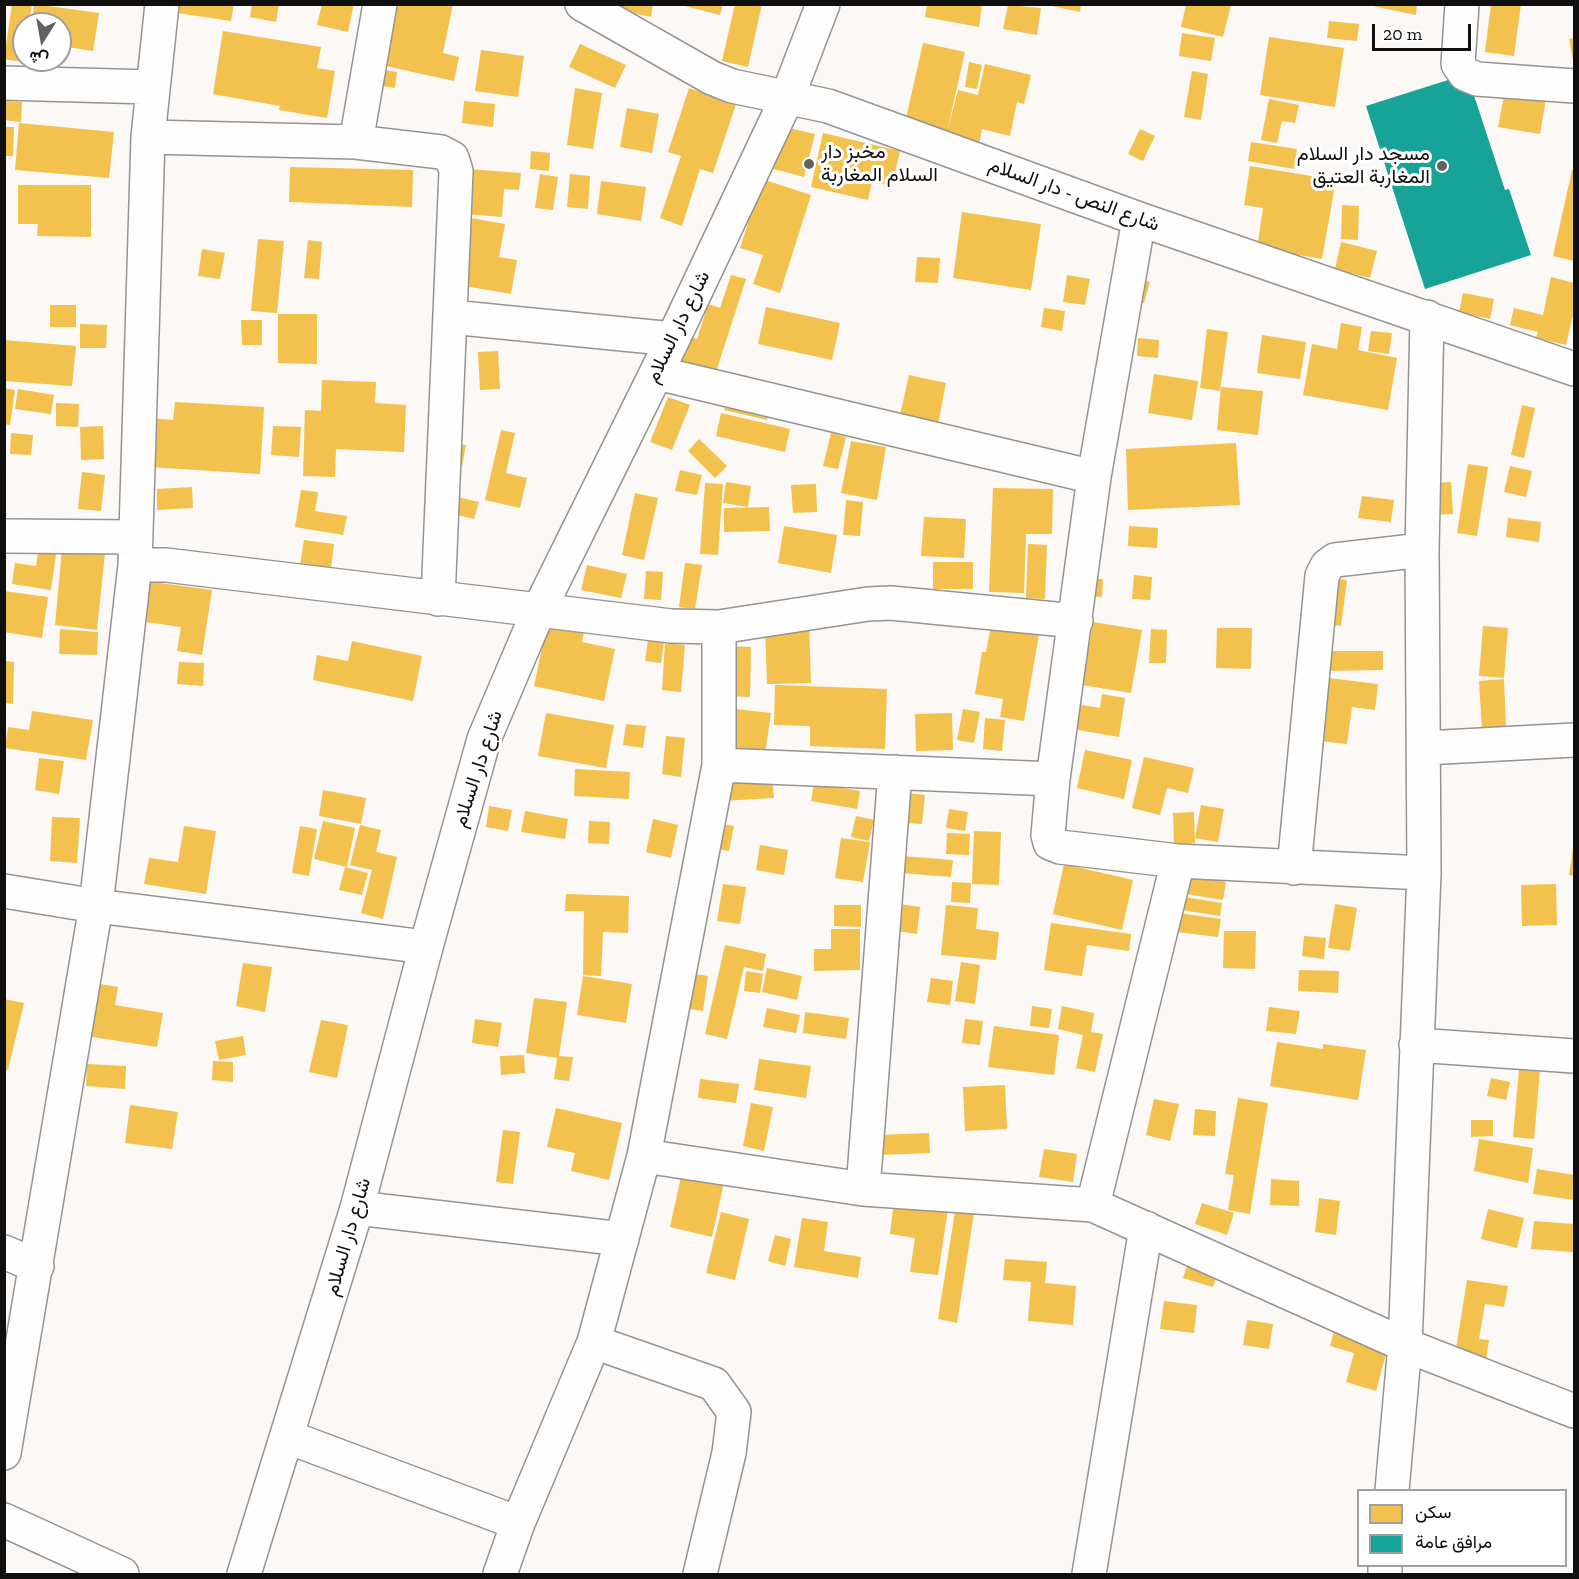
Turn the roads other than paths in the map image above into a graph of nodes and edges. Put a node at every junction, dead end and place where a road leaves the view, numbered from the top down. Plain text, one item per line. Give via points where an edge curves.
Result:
1 (162, 4) edge
2 (380, 4) edge
3 (582, 4) edge
4 (823, 4) edge
5 (1462, 4) edge
6 (4, 83) edge
7 (1575, 86) edge
8 (152, 87) junction
9 (787, 98) junction
10 (148, 137) junction
11 (356, 142) junction
12 (1139, 219) junction
13 (451, 317) junction
14 (1427, 317) junction
15 (674, 339) junction
16 (1575, 369) edge
17 (657, 373) junction
18 (1094, 477) junction
19 (4, 536) edge
20 (1422, 550) junction
21 (134, 551) junction
22 (438, 599) junction
23 (539, 610) junction
24 (1076, 621) junction
25 (719, 627) junction
26 (1575, 740) edge
27 (1425, 748) junction
28 (719, 765) junction
29 (895, 772) junction
30 (1053, 779) junction
31 (1178, 861) junction
32 (1294, 868) junction
33 (1424, 873) junction
34 (4, 891) edge
35 (96, 906) junction
36 (426, 946) junction
37 (1416, 1045) junction
38 (1575, 1056) edge
39 (644, 1156) junction
40 (863, 1189) junction
41 (1093, 1205) junction
42 (357, 1208) junction
43 (1146, 1228) junction
44 (622, 1239) junction
45 (4, 1252) edge
46 (37, 1266) junction
47 (594, 1342) junction
48 (1405, 1344) junction
49 (1575, 1411) edge
50 (288, 1437) junction
51 (4, 1453) edge
52 (1392, 1489) edge
53 (4, 1520) edge
54 (518, 1523) junction
55 (122, 1575) edge
56 (244, 1575) edge
57 (500, 1575) edge
58 (700, 1575) edge
59 (1089, 1575) edge

1 - 8 street
2 - 11 street
3 - 9 street, شارع النص - دار السلام via 712,78
4 - 9 street, شارع دار السلام
5 - 7 street via 1458,64 1465,74 1477,79
6 - 8 street
8 - 10 street
9 - 12 street, شارع النص - دار السلام via 828,105
9 - 15 street, شارع دار السلام
10 - 11 street
10 - 21 street
11 - 13 street via 441,152 452,158 456,171
12 - 14 street, شارع النص - دار السلام
12 - 18 street
13 - 15 street
13 - 22 street
14 - 16 street, شارع النص - دار السلام
14 - 20 street
15 - 17 street, شارع دار السلام
17 - 18 street
17 - 23 street, شارع دار السلام
18 - 24 street
19 - 21 street
20 - 27 street
20 - 32 street via 1335,560 1322,576
21 - 22 street via 166,565
21 - 35 street
22 - 23 street
23 - 25 street via 671,626
23 - 36 street, شارع دار السلام via 484,739
24 - 25 street via 891,603
24 - 30 street
25 - 28 street
26 - 27 street
27 - 33 street
28 - 29 street
28 - 39 street
29 - 30 street
29 - 40 street
30 - 31 street via 1050,843
31 - 32 street
31 - 41 street
32 - 33 street
33 - 37 street
34 - 35 street
35 - 36 street
35 - 46 street
36 - 42 street, شارع دار السلام
37 - 38 street
37 - 48 street
39 - 40 street
39 - 44 street
40 - 41 street
41 - 43 street
42 - 44 street
42 - 50 street, شارع دار السلام
43 - 48 street
43 - 59 street
44 - 47 street
45 - 46 street
46 - 51 street
47 - 54 street
47 - 58 street via 714,1384 734,1412 729,1453
48 - 49 street
48 - 52 street
50 - 54 street
50 - 56 street, شارع دار السلام
53 - 55 street
54 - 57 street

